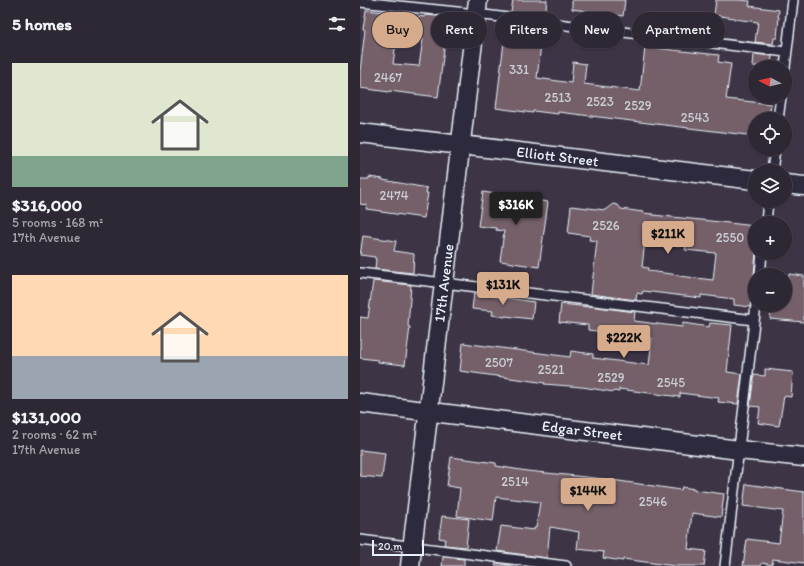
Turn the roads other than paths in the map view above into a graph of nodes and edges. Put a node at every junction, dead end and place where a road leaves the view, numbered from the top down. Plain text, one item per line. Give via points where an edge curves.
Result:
1 (793, 0) edge
2 (360, 2) edge
3 (477, 7) edge
4 (786, 52) junction
5 (785, 60) edge
6 (360, 133) edge
7 (461, 145) junction
8 (748, 179) edge
9 (792, 185) edge
10 (804, 186) edge
11 (360, 273) edge
12 (444, 283) junction
13 (755, 312) edge
14 (754, 320) junction
15 (360, 403) edge
16 (429, 412) junction
17 (739, 450) junction
18 (804, 457) edge
19 (360, 540) edge
20 (412, 546) junction
21 (410, 566) edge
22 (566, 566) edge
23 (725, 566) edge

1 - 4 lane
2 - 3 lane
3 - 4 lane
3 - 7 street, 17th Avenue
4 - 5 lane
6 - 7 street, Elliott Street
7 - 8 street, Elliott Street
7 - 12 street, 17th Avenue
9 - 10 street
11 - 12 lane
12 - 14 lane
12 - 16 street, 17th Avenue
13 - 14 lane
14 - 17 lane
15 - 16 street, Edgar Street
16 - 17 street, Edgar Street
16 - 20 street, 17th Avenue
17 - 18 street, Edgar Street
17 - 23 lane
19 - 20 lane
20 - 21 street, 17th Avenue
20 - 22 lane

